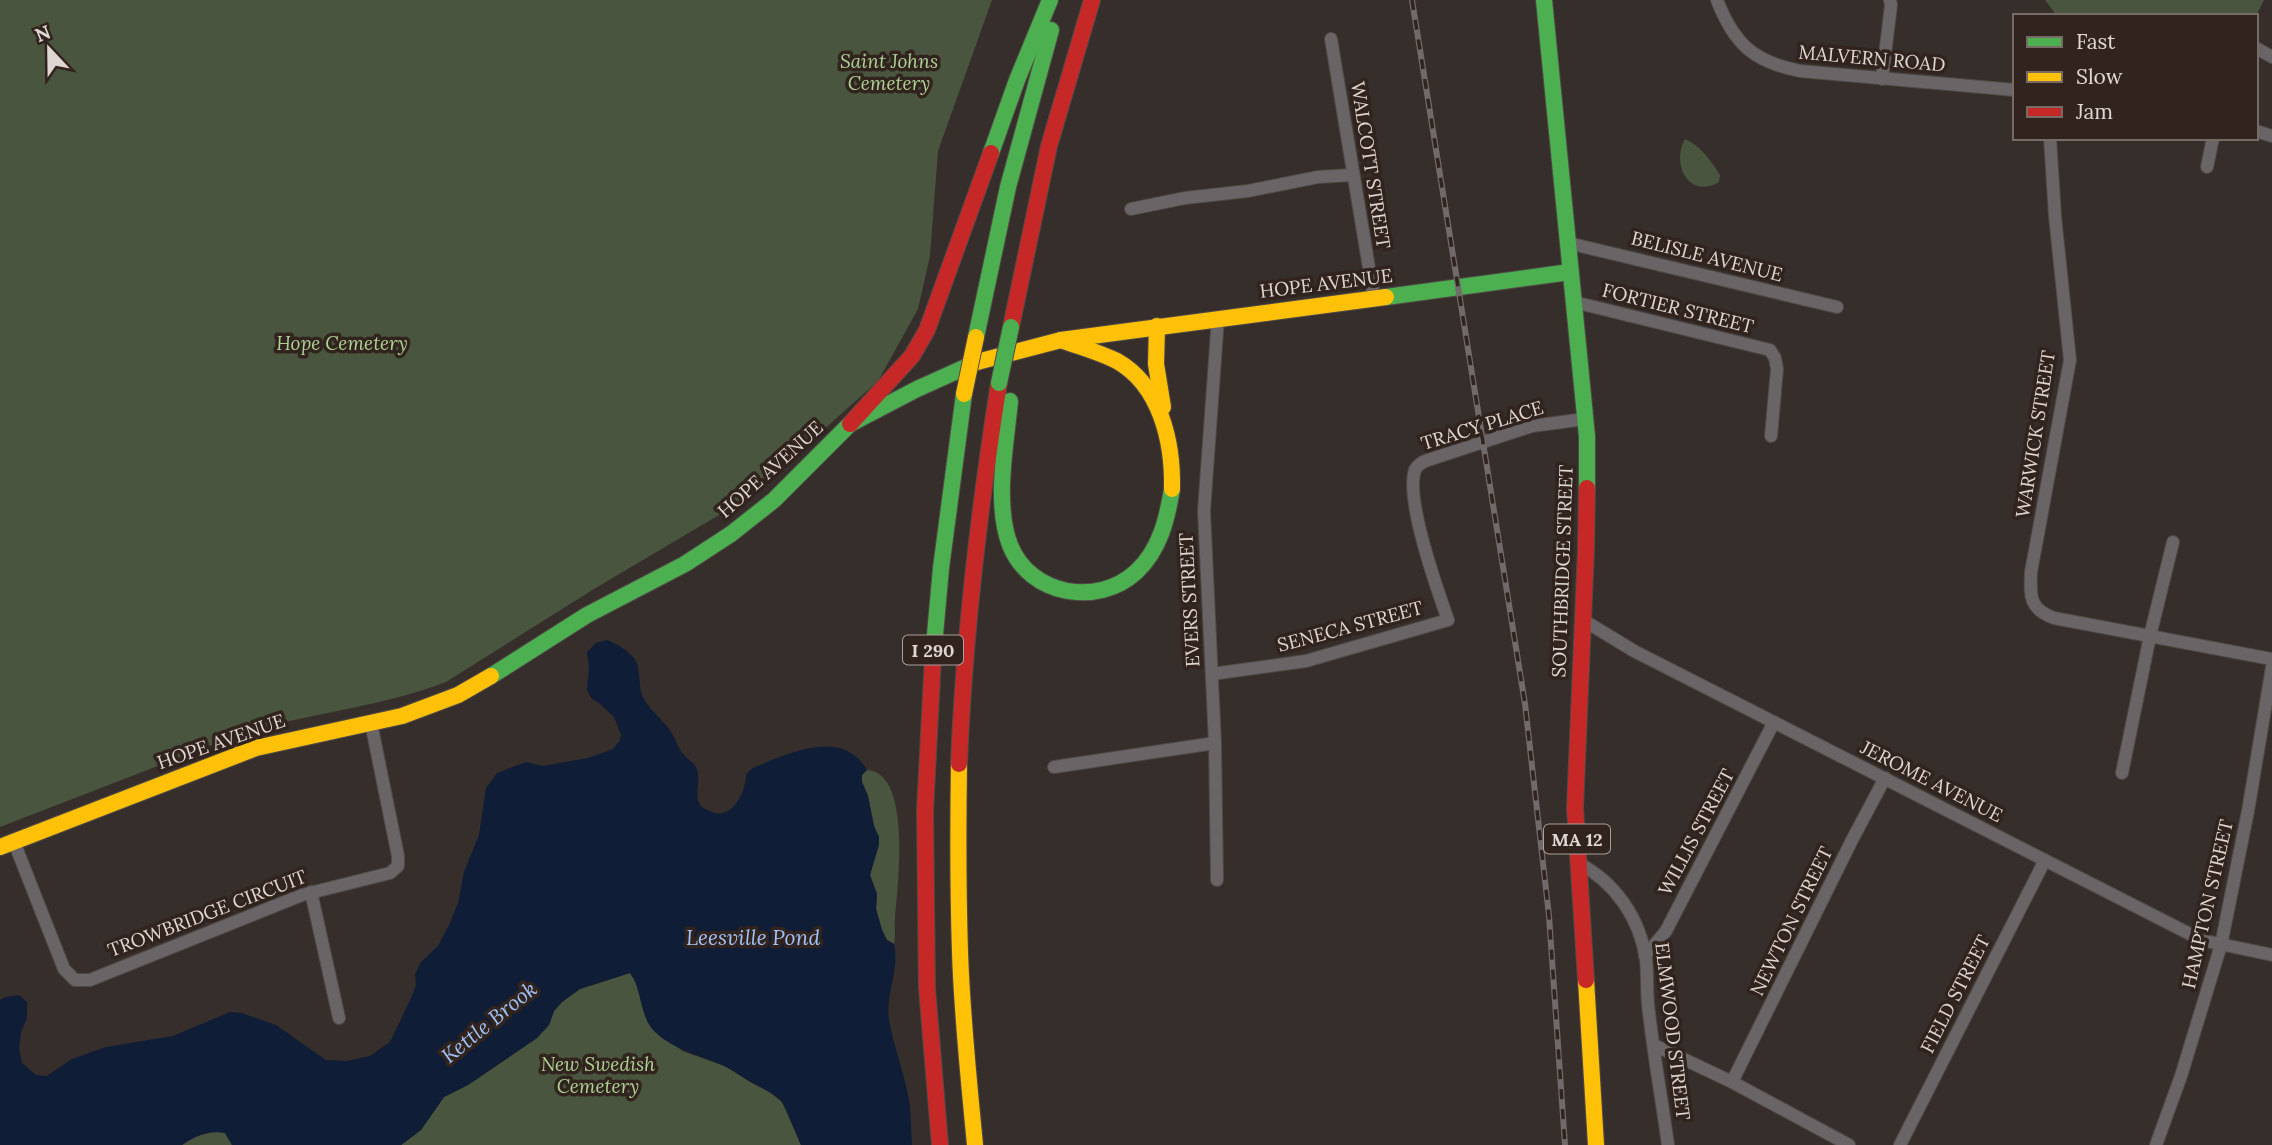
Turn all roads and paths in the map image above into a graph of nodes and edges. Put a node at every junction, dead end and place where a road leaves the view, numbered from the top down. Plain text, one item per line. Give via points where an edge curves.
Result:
1 (1050, 0) edge
2 (1060, 0) edge
3 (1091, 0) edge
4 (1544, 0) edge
5 (1717, 0) edge
6 (1890, 0) edge
7 (1331, 39) dead end
8 (1882, 79) junction
9 (2013, 90) edge
10 (2050, 140) edge
11 (2213, 140) edge
12 (2207, 167) dead end
13 (1352, 174) junction
14 (1132, 209) dead end
15 (1568, 243) junction
16 (1570, 272) junction
17 (1374, 298) junction
18 (1573, 303) junction
19 (1837, 307) dead end
20 (1218, 318) junction
21 (1157, 326) junction
22 (1061, 341) junction
23 (1005, 381) junction
24 (1585, 419) junction
25 (850, 424) junction
26 (1167, 431) junction
27 (1771, 436) dead end
28 (2173, 542) dead end
29 (1446, 613) joint
30 (1583, 620) junction
31 (2150, 636) junction
32 (2272, 659) edge
33 (2272, 667) edge
34 (1212, 674) junction
35 (1774, 722) junction
36 (371, 723) junction
37 (1215, 743) junction
38 (1054, 767) dead end
39 (2122, 773) dead end
40 (1885, 778) junction
41 (7, 844) edge
42 (2045, 860) junction
43 (1578, 863) junction
44 (1217, 880) dead end
45 (311, 892) junction
46 (2221, 944) junction
47 (2272, 955) edge
48 (1645, 956) junction
49 (339, 1018) dead end
50 (1654, 1045) junction
51 (1732, 1082) junction
52 (940, 1145) edge
53 (975, 1145) edge
54 (1596, 1145) edge
55 (1668, 1145) edge
56 (1849, 1145) edge
57 (1900, 1145) edge
58 (2157, 1145) edge

1 - 25 main road via 927,330 912,356
2 - 52 main road, I 290, bridge via 1008,187 964,394 941,568 926,764 925,856 927,988
3 - 23 main road, I 290, bridge via 1049,146
4 - 15 main road, SOUTHBRIDGE STREET
5 - 8 street, MALVERN ROAD via 1740,43 1777,67
6 - 8 street
7 - 13 street, WALCOTT STREET
8 - 9 street, MALVERN ROAD
10 - 31 street, WARWICK STREET via 2070,360 2030,595 2037,609 2054,618
11 - 12 street
13 - 14 street
13 - 17 street, WALCOTT STREET
15 - 16 main road, SOUTHBRIDGE STREET
15 - 19 street, BELISLE AVENUE
16 - 17 main road, HOPE AVENUE
16 - 18 main road, SOUTHBRIDGE STREET / MA 12
17 - 20 main road, HOPE AVENUE
18 - 24 main road, SOUTHBRIDGE STREET / MA 12
18 - 27 street, FORTIER STREET via 1770,350 1777,369
20 - 21 main road, HOPE AVENUE
20 - 34 street, EVERS STREET via 1204,486
21 - 22 main road, HOPE AVENUE
21 - 26 main road via 1156,364
22 - 25 main road, HOPE AVENUE via 983,360
22 - 26 main road via 1103,354 1132,371 1153,395
23 - 26 main road via 1004,517 1009,540 1015,556 1035,578 1062,591 1079,594 1107,589 1122,583 1147,558 1163,528 1171,492
23 - 53 main road, I 290 via 987,460 968,622 958,780 961,995
24 - 29 street, TRACY PLACE via 1532,426 1420,463 1414,482 1422,539
24 - 30 main road, SOUTHBRIDGE STREET / MA 12
25 - 36 main road, HOPE AVENUE via 774,500 710,549 587,615 458,695
28 - 31 street
29 - 34 street, SENECA STREET via 1448,620 1306,661
30 - 35 street, JEROME AVENUE
30 - 43 main road, SOUTHBRIDGE STREET / MA 12 via 1575,795
31 - 32 street
31 - 39 street
33 - 46 street, HAMPTON STREET
34 - 37 street, EVERS STREET
35 - 40 street, JEROME AVENUE
35 - 48 street, WILLIS STREET via 1666,931
36 - 41 main road, HOPE AVENUE via 256,748
36 - 45 street, TROWBRIDGE CIRCUIT via 398,866 385,876
37 - 38 street
37 - 44 street, EVERS STREET
40 - 42 street, JEROME AVENUE
40 - 51 street, NEWTON STREET
41 - 45 street, TROWBRIDGE CIRCUIT via 64,969 75,980
42 - 46 street, JEROME AVENUE via 2201,940
42 - 57 street, FIELD STREET
43 - 48 street, ELMWOOD STREET via 1597,873 1620,898 1635,920
43 - 54 main road, SOUTHBRIDGE STREET / MA 12
45 - 49 street
46 - 47 street, JEROME AVENUE
46 - 58 street, HAMPTON STREET
48 - 50 street, ELMWOOD STREET
50 - 51 street
50 - 55 street, ELMWOOD STREET
51 - 56 street

